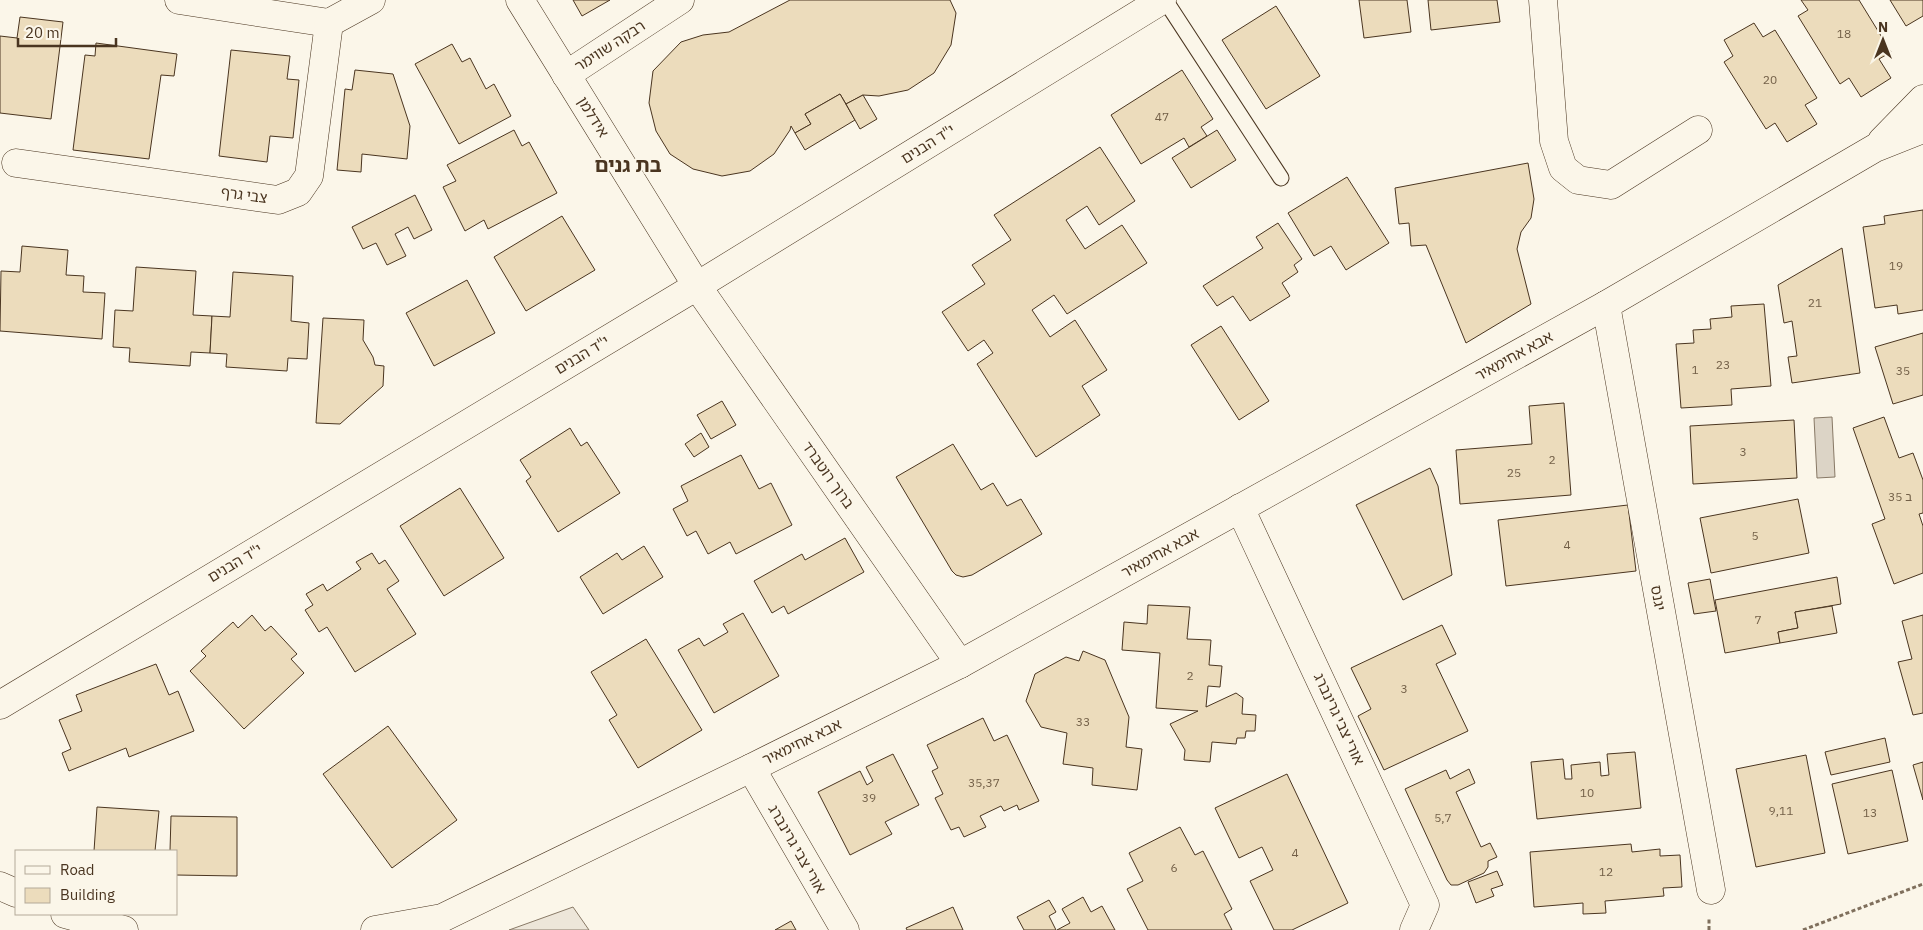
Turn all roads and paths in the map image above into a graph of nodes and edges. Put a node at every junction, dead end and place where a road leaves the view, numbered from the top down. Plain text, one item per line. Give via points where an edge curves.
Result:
1 (179, 0) edge
2 (371, 0) edge
3 (520, 0) edge
4 (680, 0) edge
5 (1163, 0) edge
6 (1542, 0) edge
7 (329, 23) junction
8 (566, 74) junction
9 (1923, 99) edge
10 (1923, 129) edge
11 (1698, 130) dead end
12 (1875, 148) junction
13 (16, 163) dead end
14 (1281, 178) dead end
15 (697, 286) junction
16 (1606, 305) junction
17 (1240, 508) junction
18 (960, 664) junction
19 (0, 705) edge
20 (751, 768) junction
21 (1923, 884) edge
22 (0, 886) edge
23 (1711, 890) dead end
24 (15, 893) edge
25 (69, 915) edge
26 (124, 930) edge
27 (375, 930) edge
28 (845, 930) edge
29 (1414, 930) edge
30 (1803, 930) edge

1 - 7 street
2 - 7 street
3 - 8 street, אידלמן
4 - 8 street, רבקה שווימר
5 - 14 lane
5 - 15 street, י"ד הבנים
6 - 11 street via 1554,141 1563,168 1578,180 1611,185
7 - 13 street, צבי גרף via 309,176 298,192 278,200
8 - 15 street, אידלמן
9 - 12 street
10 - 12 street, אבא אחימאיר
12 - 16 street, אבא אחימאיר
15 - 18 street, ברוך רוטברד
15 - 19 street, י"ד הבנים
16 - 17 street, אבא אחימאיר
16 - 23 street, יגנס
17 - 18 street, אבא אחימאיר
17 - 29 street, אורי צבי גרינברג via 1425,905
18 - 20 street, אבא אחימאיר
20 - 27 street, אבא אחימאיר via 442,918
20 - 28 street, אורי צבי גרינברג
21 - 30 path
22 - 24 street
25 - 26 street

